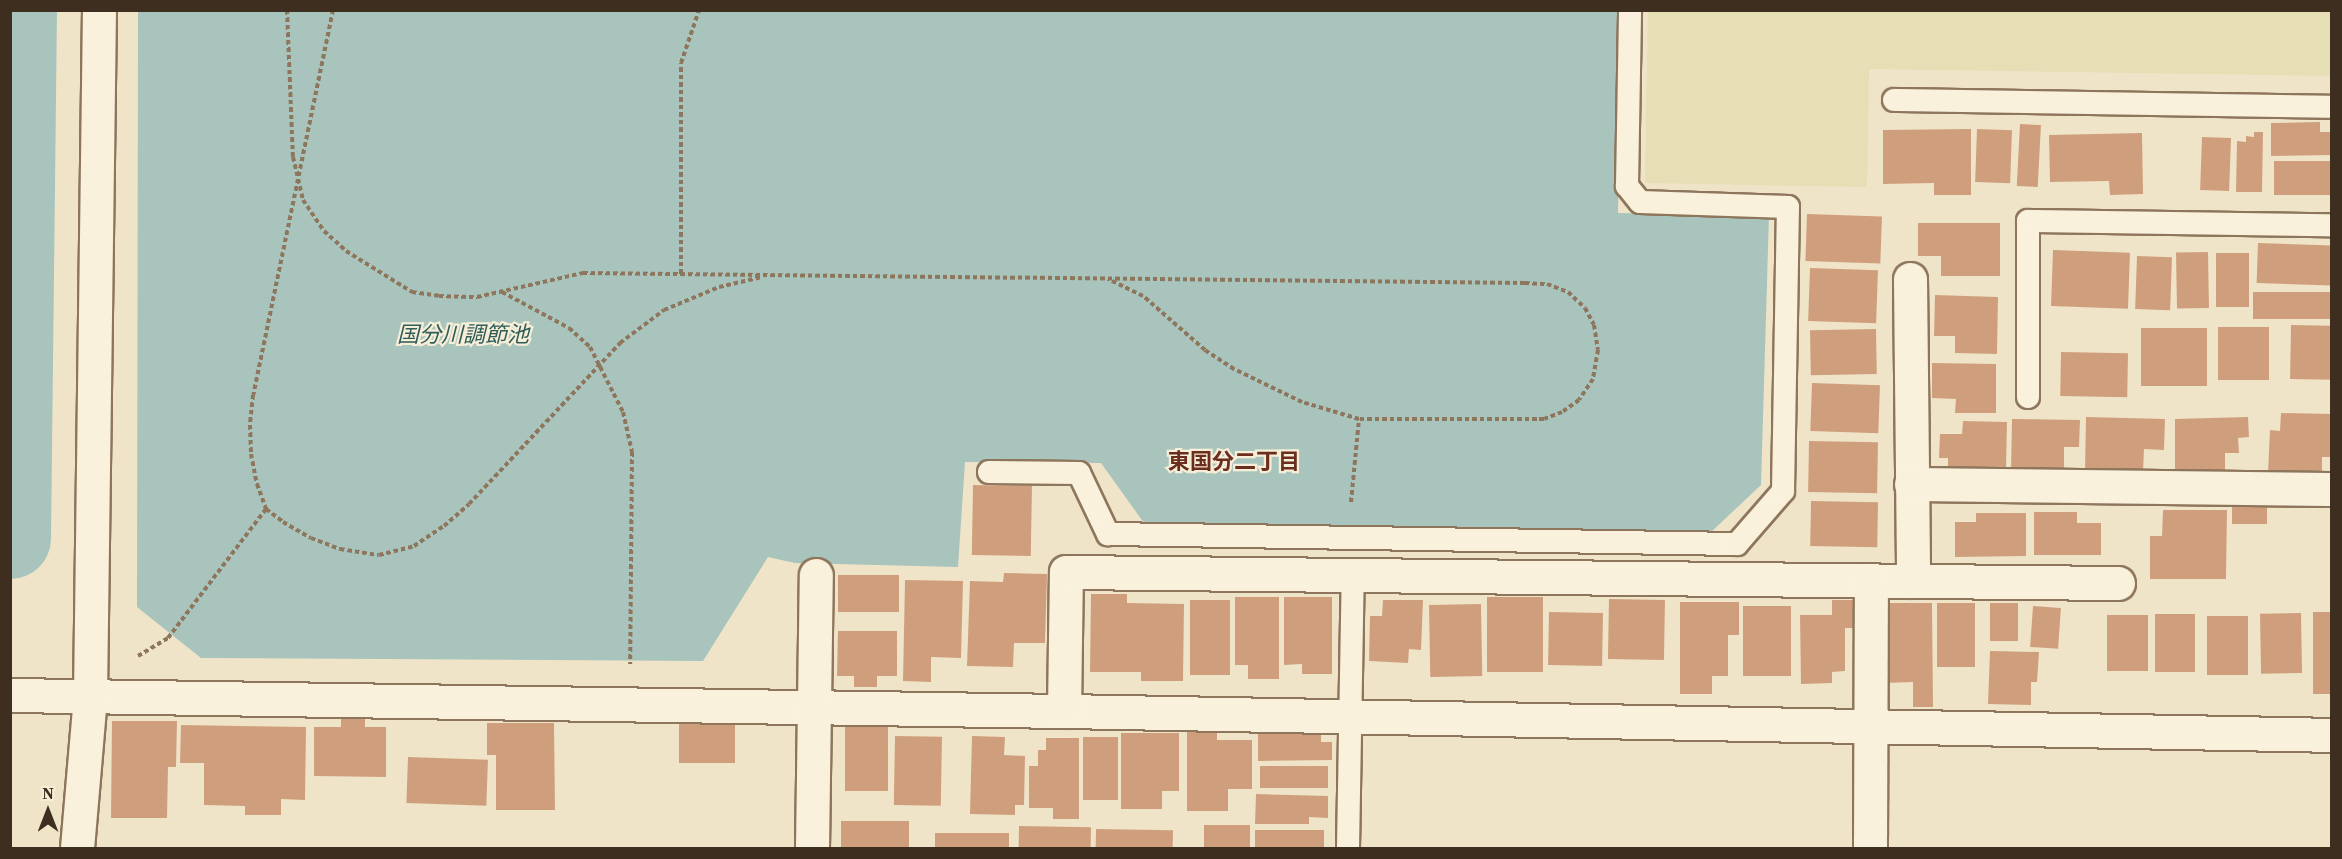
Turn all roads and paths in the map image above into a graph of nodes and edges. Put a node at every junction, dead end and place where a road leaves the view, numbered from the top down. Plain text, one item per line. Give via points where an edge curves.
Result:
1 (99, 10) edge
2 (287, 10) edge
3 (333, 10) edge
4 (699, 10) edge
5 (1630, 10) edge
6 (1894, 100) dead end
7 (2331, 107) edge
8 (298, 177) junction
9 (2331, 225) edge
10 (681, 274) junction
11 (769, 276) junction
12 (1108, 279) junction
13 (1910, 279) dead end
14 (501, 292) junction
15 (599, 364) junction
16 (2028, 397) dead end
17 (1359, 419) junction
18 (989, 472) dead end
19 (1351, 479) dead end
20 (1911, 484) junction
21 (2331, 489) edge
22 (266, 509) junction
23 (816, 575) dead end
24 (1353, 575) junction
25 (1871, 580) junction
26 (1912, 581) junction
27 (2118, 583) dead end
28 (133, 658) dead end
29 (630, 664) dead end
30 (10, 695) edge
31 (77, 696) junction
32 (812, 709) junction
33 (1064, 711) junction
34 (1350, 718) junction
35 (1872, 727) junction
36 (2331, 735) edge
37 (77, 849) edge
38 (812, 849) edge
39 (1348, 849) edge
40 (1870, 849) edge

1 - 31 street
2 - 8 path via 293,157
3 - 8 path
4 - 10 path via 681,63
5 - 18 lane via 1627,186 1640,202 1788,207 1783,491 1737,544 1108,534 1080,473
6 - 7 lane
8 - 14 path via 303,200 324,231 378,273 412,292 477,297
8 - 22 path via 250,415 251,454
9 - 16 lane via 2028,221
10 - 11 path
10 - 14 path via 583,273
11 - 12 path
11 - 15 path via 719,287 664,310
12 - 17 path via 1143,296 1205,350 1234,369 1302,402
12 - 17 path via 1547,284 1568,292 1586,308 1594,325 1598,350 1593,379 1579,400 1562,412 1544,419 1524,420
13 - 20 street
14 - 15 path via 569,328 590,347
15 - 22 path via 470,504 414,546 379,555 340,549 311,538
15 - 29 path via 623,412 632,452
17 - 19 path
20 - 21 street
20 - 26 street
22 - 28 path via 168,638
23 - 32 street
24 - 25 street
24 - 33 street via 1066,572
24 - 34 lane
25 - 26 street
25 - 35 street
26 - 27 street
30 - 31 street
31 - 32 street
31 - 37 street
32 - 33 street
32 - 38 street
33 - 34 street
34 - 35 street
34 - 39 lane
35 - 36 street
35 - 40 street

